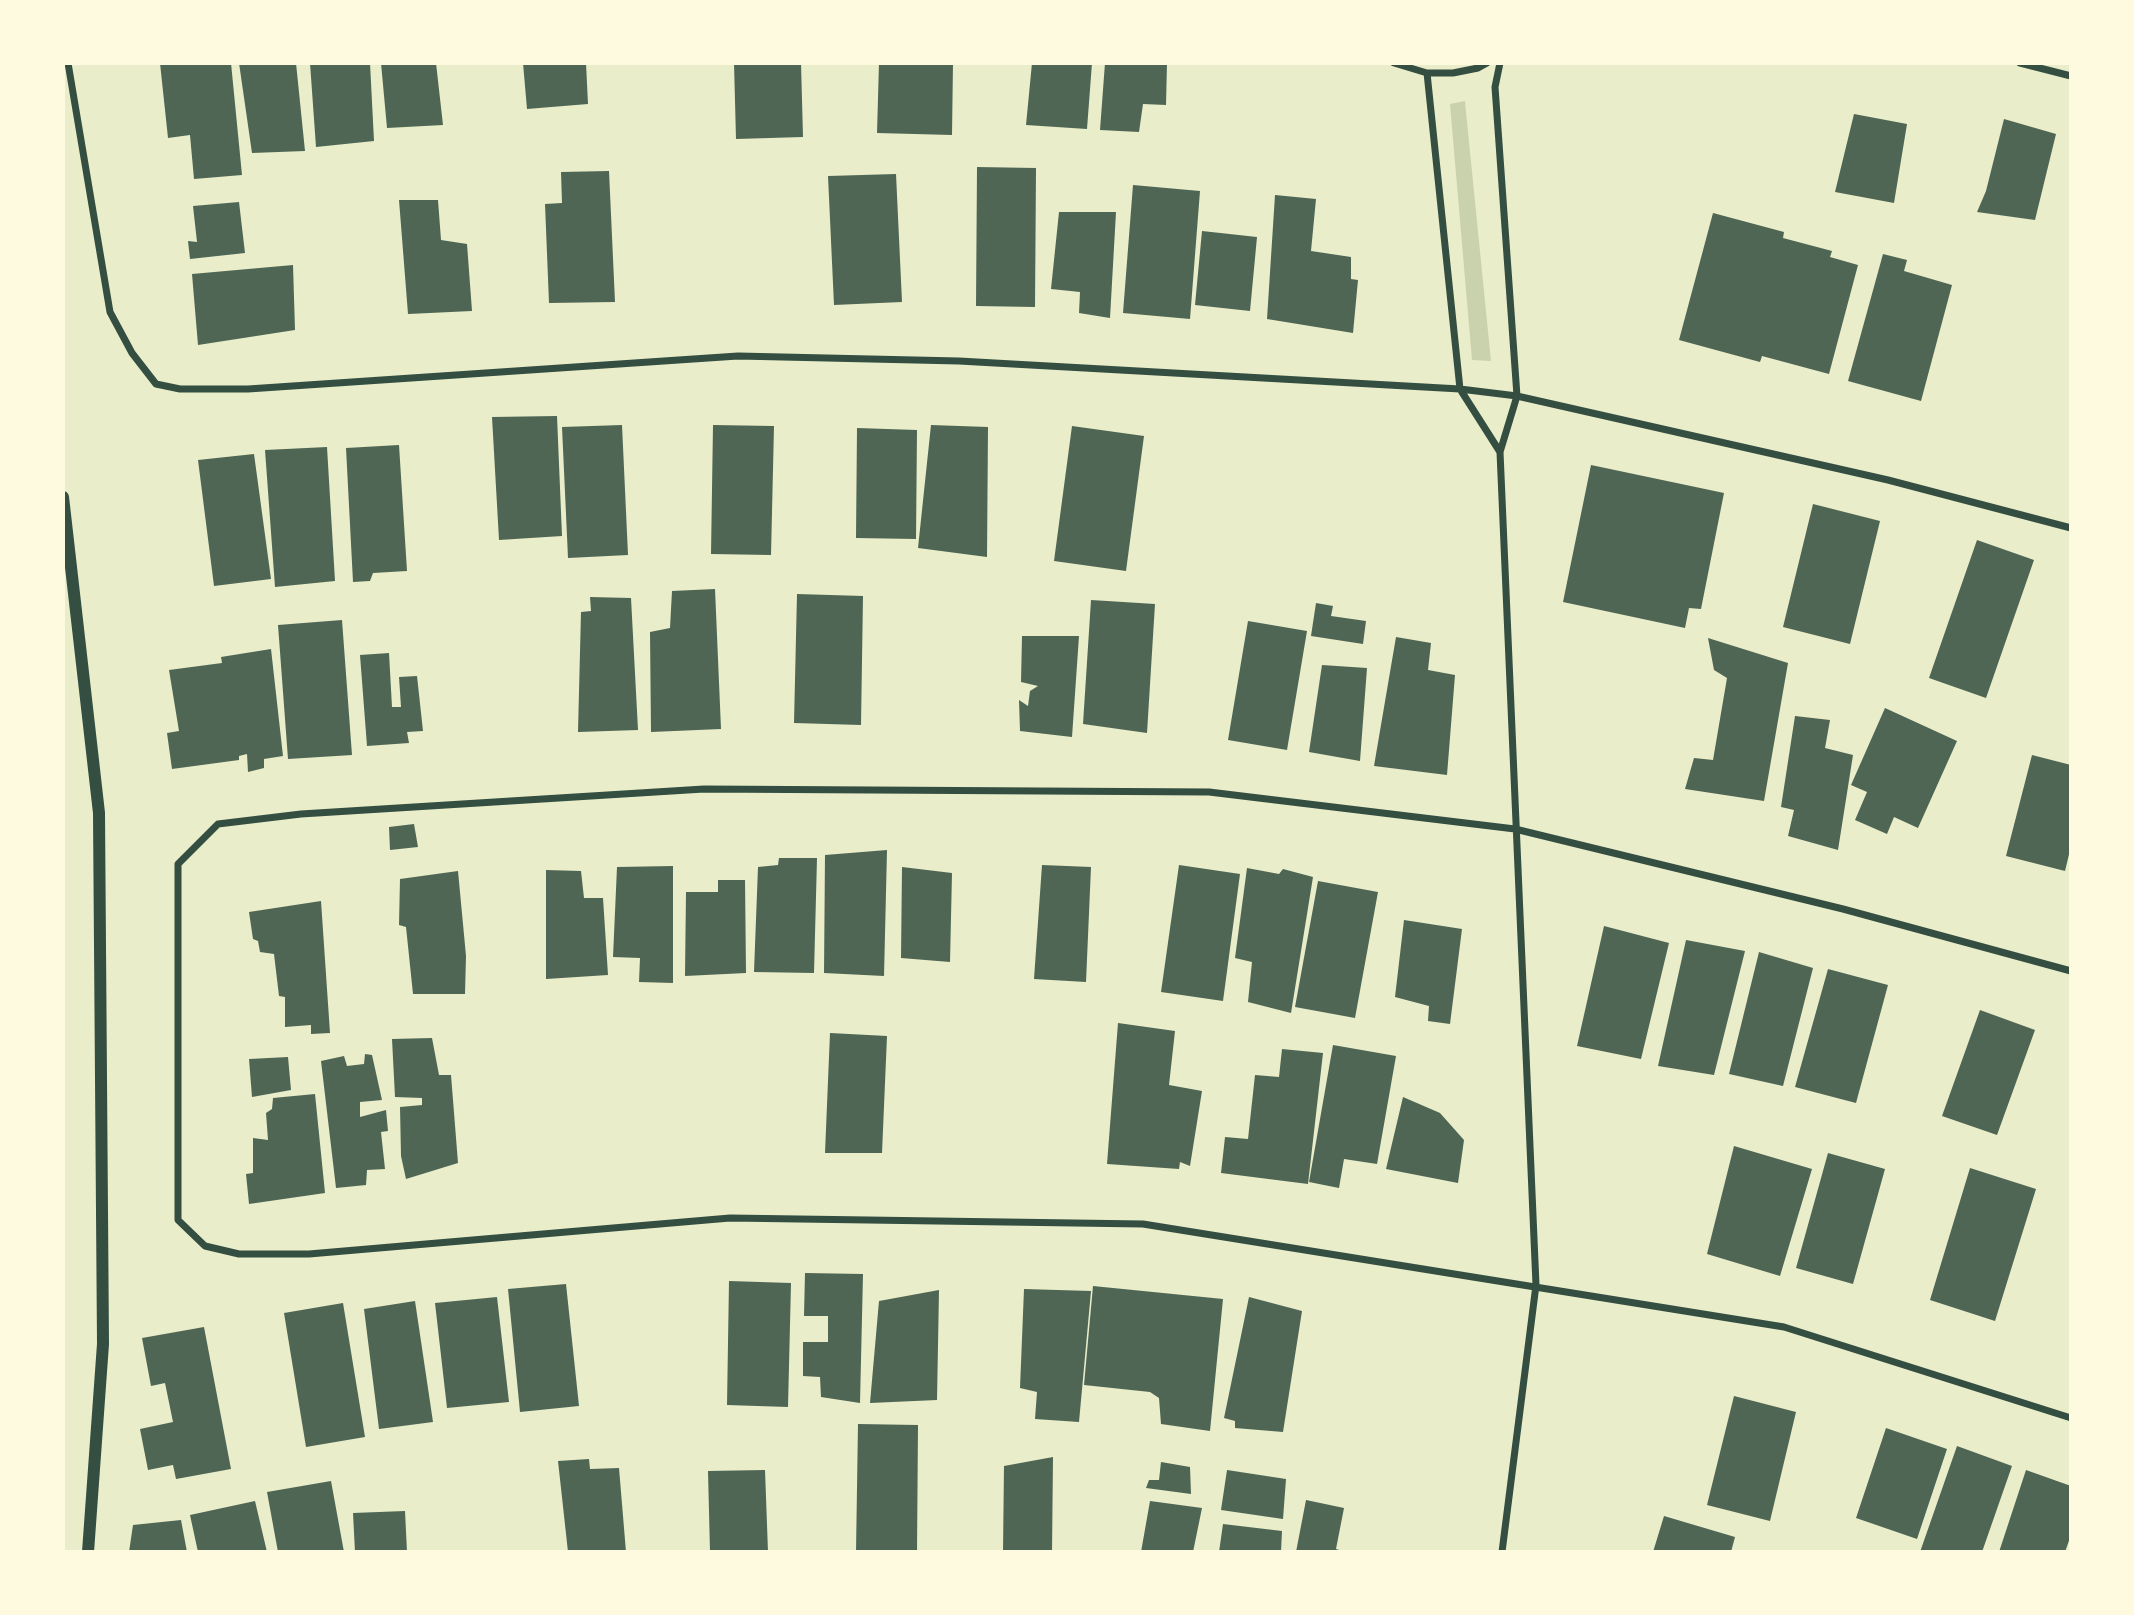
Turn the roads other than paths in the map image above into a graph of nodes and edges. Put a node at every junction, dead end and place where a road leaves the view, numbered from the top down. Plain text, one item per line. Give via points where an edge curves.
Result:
1 (68, 63) edge
2 (1394, 63) edge
3 (1487, 63) edge
4 (1500, 63) edge
5 (2020, 63) edge
6 (1427, 73) junction
7 (2071, 76) edge
8 (1460, 389) junction
9 (1517, 396) junction
10 (1500, 452) junction
11 (63, 497) edge
12 (2071, 528) edge
13 (1515, 829) junction
14 (2071, 971) edge
15 (1536, 1285) junction
16 (2071, 1418) edge
17 (88, 1552) edge
18 (1502, 1552) edge

1 - 8 street via 110,312 132,353 156,384 180,389 248,389 738,356 959,361
2 - 6 street
3 - 6 street via 1453,73
4 - 9 street via 1495,87
5 - 7 street
6 - 8 street
8 - 9 street
8 - 10 street
9 - 10 street
9 - 12 street via 1888,480
10 - 13 street
11 - 17 street via 99,813 103,1344
13 - 14 street via 1843,909
13 - 15 street
13 - 15 street via 1209,792 704,789 301,814 218,824 178,864 178,1220 205,1246 239,1254 298,1254 730,1218 1143,1224
15 - 16 street via 1784,1327
15 - 18 street

